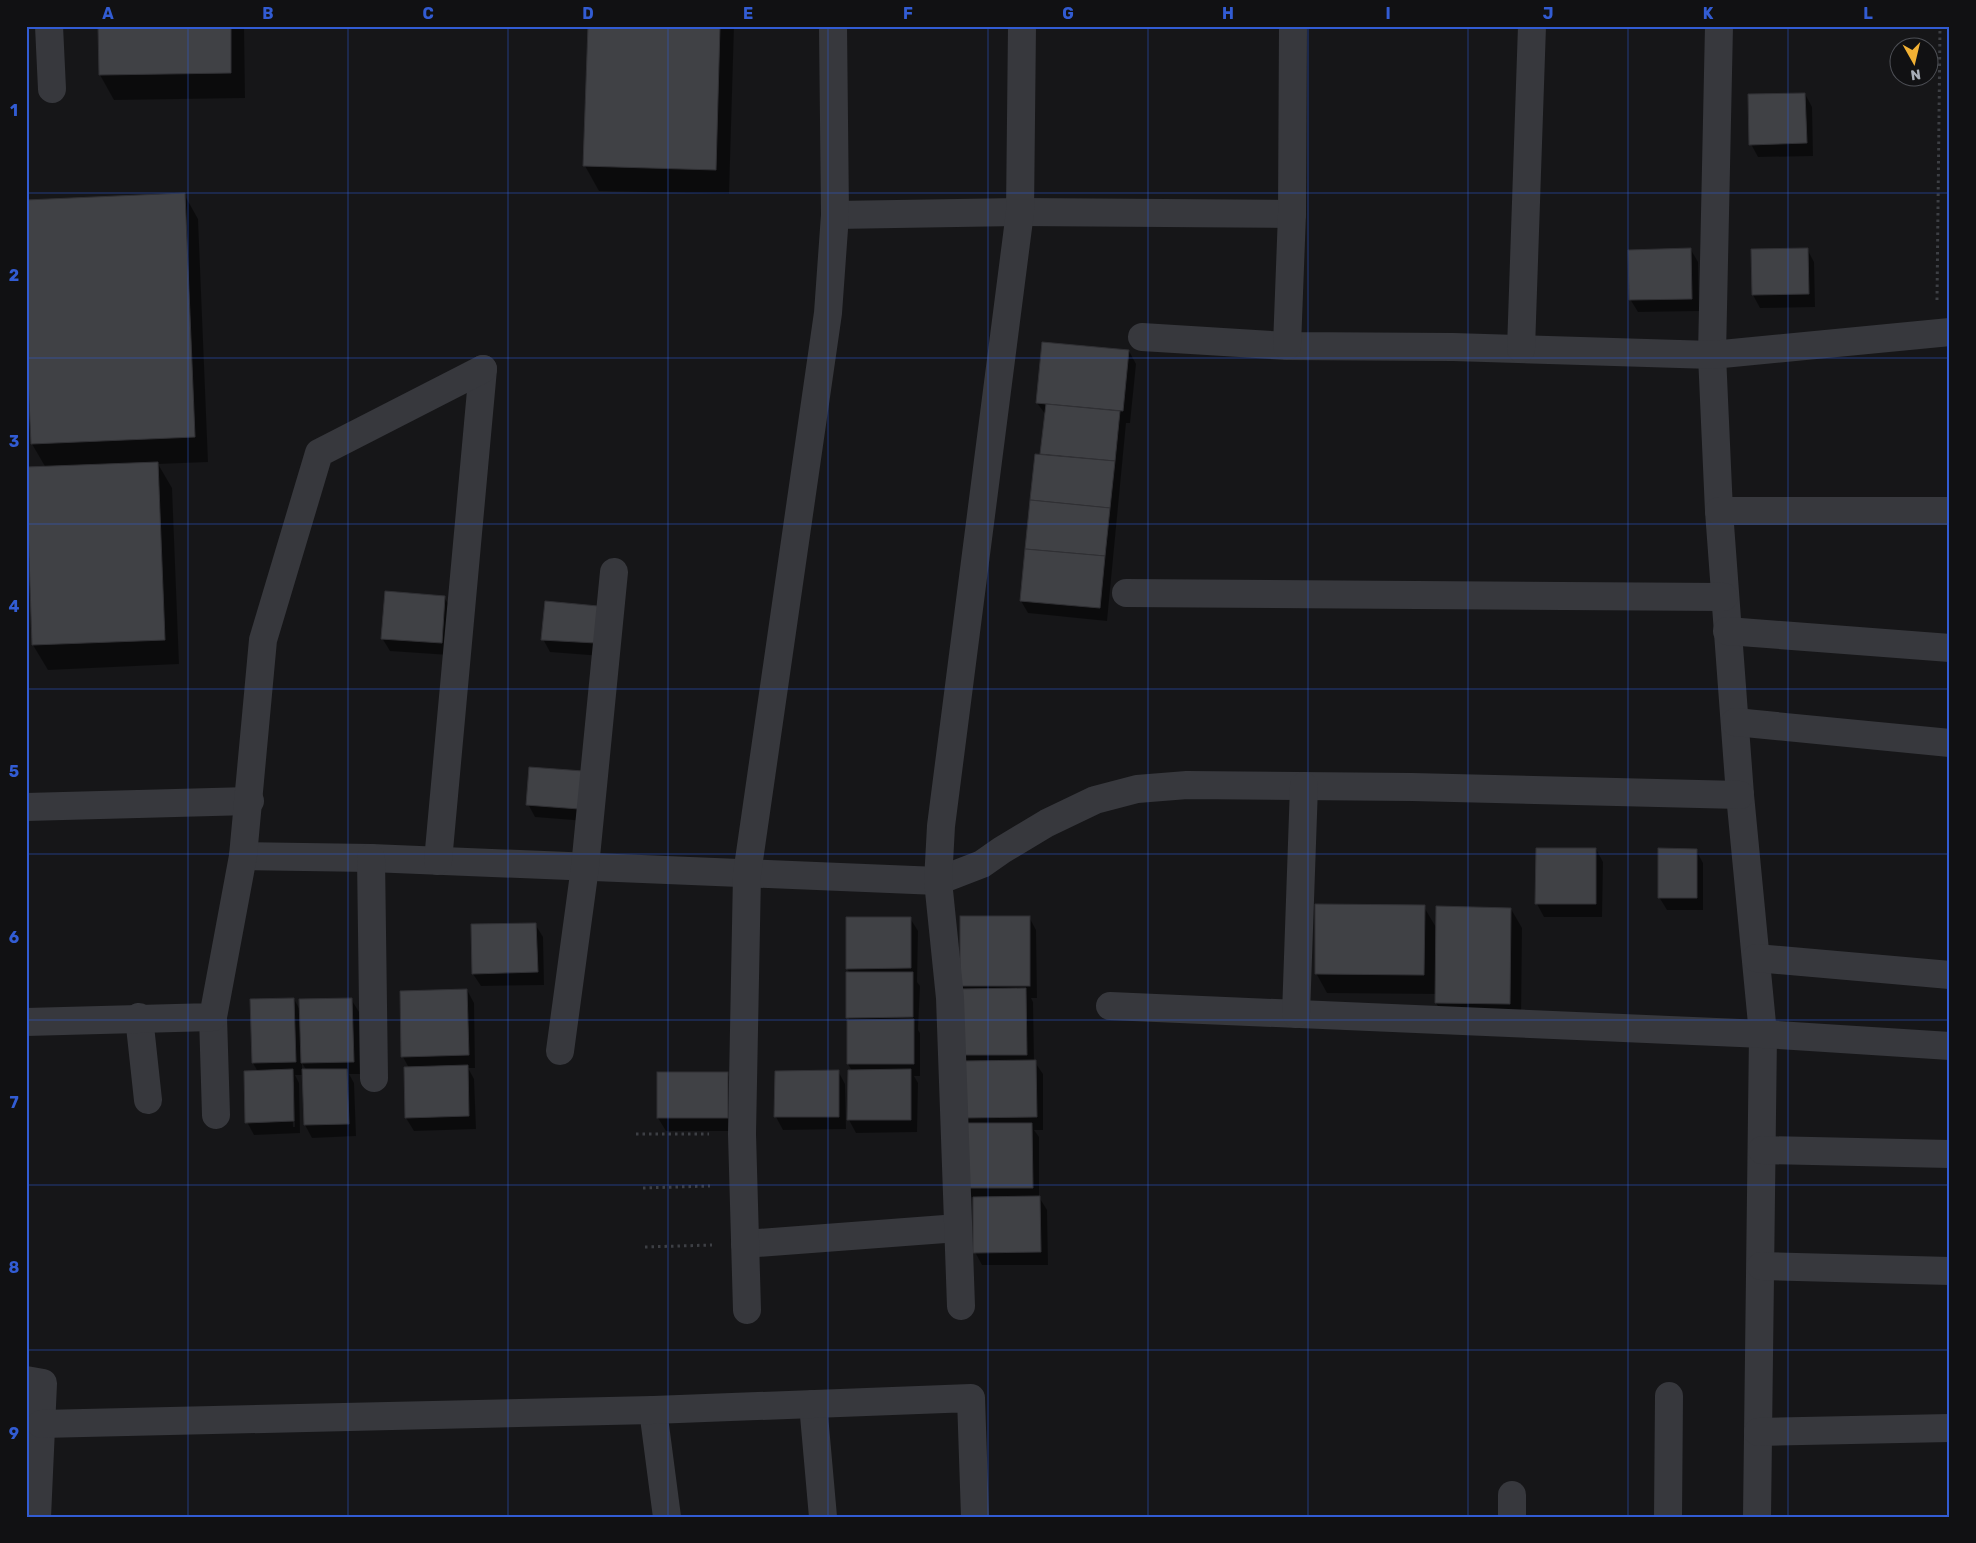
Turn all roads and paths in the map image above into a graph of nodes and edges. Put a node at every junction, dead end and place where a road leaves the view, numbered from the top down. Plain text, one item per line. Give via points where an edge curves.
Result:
1 (49, 26) edge
2 (833, 26) edge
3 (1022, 26) edge
4 (1293, 26) edge
5 (1532, 26) edge
6 (1719, 26) edge
7 (1940, 26) edge
8 (52, 89) dead end
9 (1020, 212) junction
10 (1292, 214) junction
11 (835, 215) junction
12 (1943, 332) edge
13 (1142, 337) dead end
14 (1287, 346) junction
15 (1521, 349) junction
16 (1712, 355) junction
17 (1718, 511) junction
18 (1950, 511) edge
19 (614, 572) dead end
20 (1126, 593) dead end
21 (1724, 597) junction
22 (1728, 631) junction
23 (1950, 648) edge
24 (1735, 722) junction
25 (1950, 743) edge
26 (1304, 786) junction
27 (1740, 795) junction
28 (250, 801) junction
29 (26, 807) edge
30 (243, 856) junction
31 (371, 858) junction
32 (438, 861) junction
33 (585, 867) junction
34 (747, 874) junction
35 (938, 881) junction
36 (1756, 958) junction
37 (1950, 975) edge
38 (1110, 1006) dead end
39 (1296, 1014) junction
40 (139, 1017) junction
41 (213, 1017) junction
42 (26, 1022) edge
43 (1764, 1034) junction
44 (1950, 1046) edge
45 (560, 1051) dead end
46 (374, 1078) dead end
47 (148, 1100) dead end
48 (216, 1115) dead end
49 (636, 1134) dead end
50 (742, 1134) junction
51 (1762, 1150) junction
52 (1950, 1154) edge
53 (743, 1185) junction
54 (643, 1188) dead end
55 (958, 1228) junction
56 (745, 1244) junction
57 (644, 1247) dead end
58 (1761, 1266) junction
59 (1950, 1271) edge
60 (961, 1306) dead end
61 (747, 1310) dead end
62 (26, 1380) edge
63 (1668, 1396) dead end
64 (814, 1404) junction
65 (653, 1410) junction
66 (41, 1424) junction
67 (1950, 1428) edge
68 (1758, 1432) junction
69 (37, 1517) edge
70 (667, 1517) edge
71 (823, 1517) edge
72 (975, 1517) edge
73 (1668, 1517) edge
74 (1757, 1517) edge

1 - 8 street
2 - 11 street
3 - 9 street
4 - 10 street
5 - 15 street
6 - 16 street
7 - 12 path
9 - 10 street
9 - 11 street
9 - 35 street via 941,826
10 - 14 street
11 - 34 street via 822,363
12 - 16 street
13 - 14 street
14 - 15 street
15 - 16 street
16 - 17 street
17 - 18 street
17 - 21 street
19 - 33 street
20 - 21 street
21 - 22 street
22 - 23 street
22 - 24 street
24 - 25 street
24 - 27 street
26 - 27 street
26 - 35 street via 1137,788 1095,800 1046,823 982,864
26 - 39 street
27 - 36 street
28 - 29 street
28 - 30 street
28 - 32 street via 263,640 319,453 483,369
30 - 31 street
30 - 41 street
31 - 32 street
31 - 46 street
32 - 33 street
33 - 34 street
33 - 45 street
34 - 35 street
34 - 50 street
35 - 55 street via 950,998
36 - 37 street
36 - 43 street
38 - 39 street
39 - 43 street
40 - 41 street
40 - 42 street
40 - 47 street
41 - 48 street
43 - 44 street
43 - 51 street
49 - 50 path
50 - 53 street
51 - 52 street
51 - 58 street
53 - 54 path
53 - 56 street
55 - 56 street
55 - 60 street
56 - 57 path
56 - 61 street
58 - 59 street
58 - 68 street
62 - 66 street via 44,1383
63 - 73 street
64 - 65 street
64 - 71 street
64 - 72 street via 971,1398
65 - 66 street
65 - 70 street
66 - 69 street
67 - 68 street
68 - 74 street

